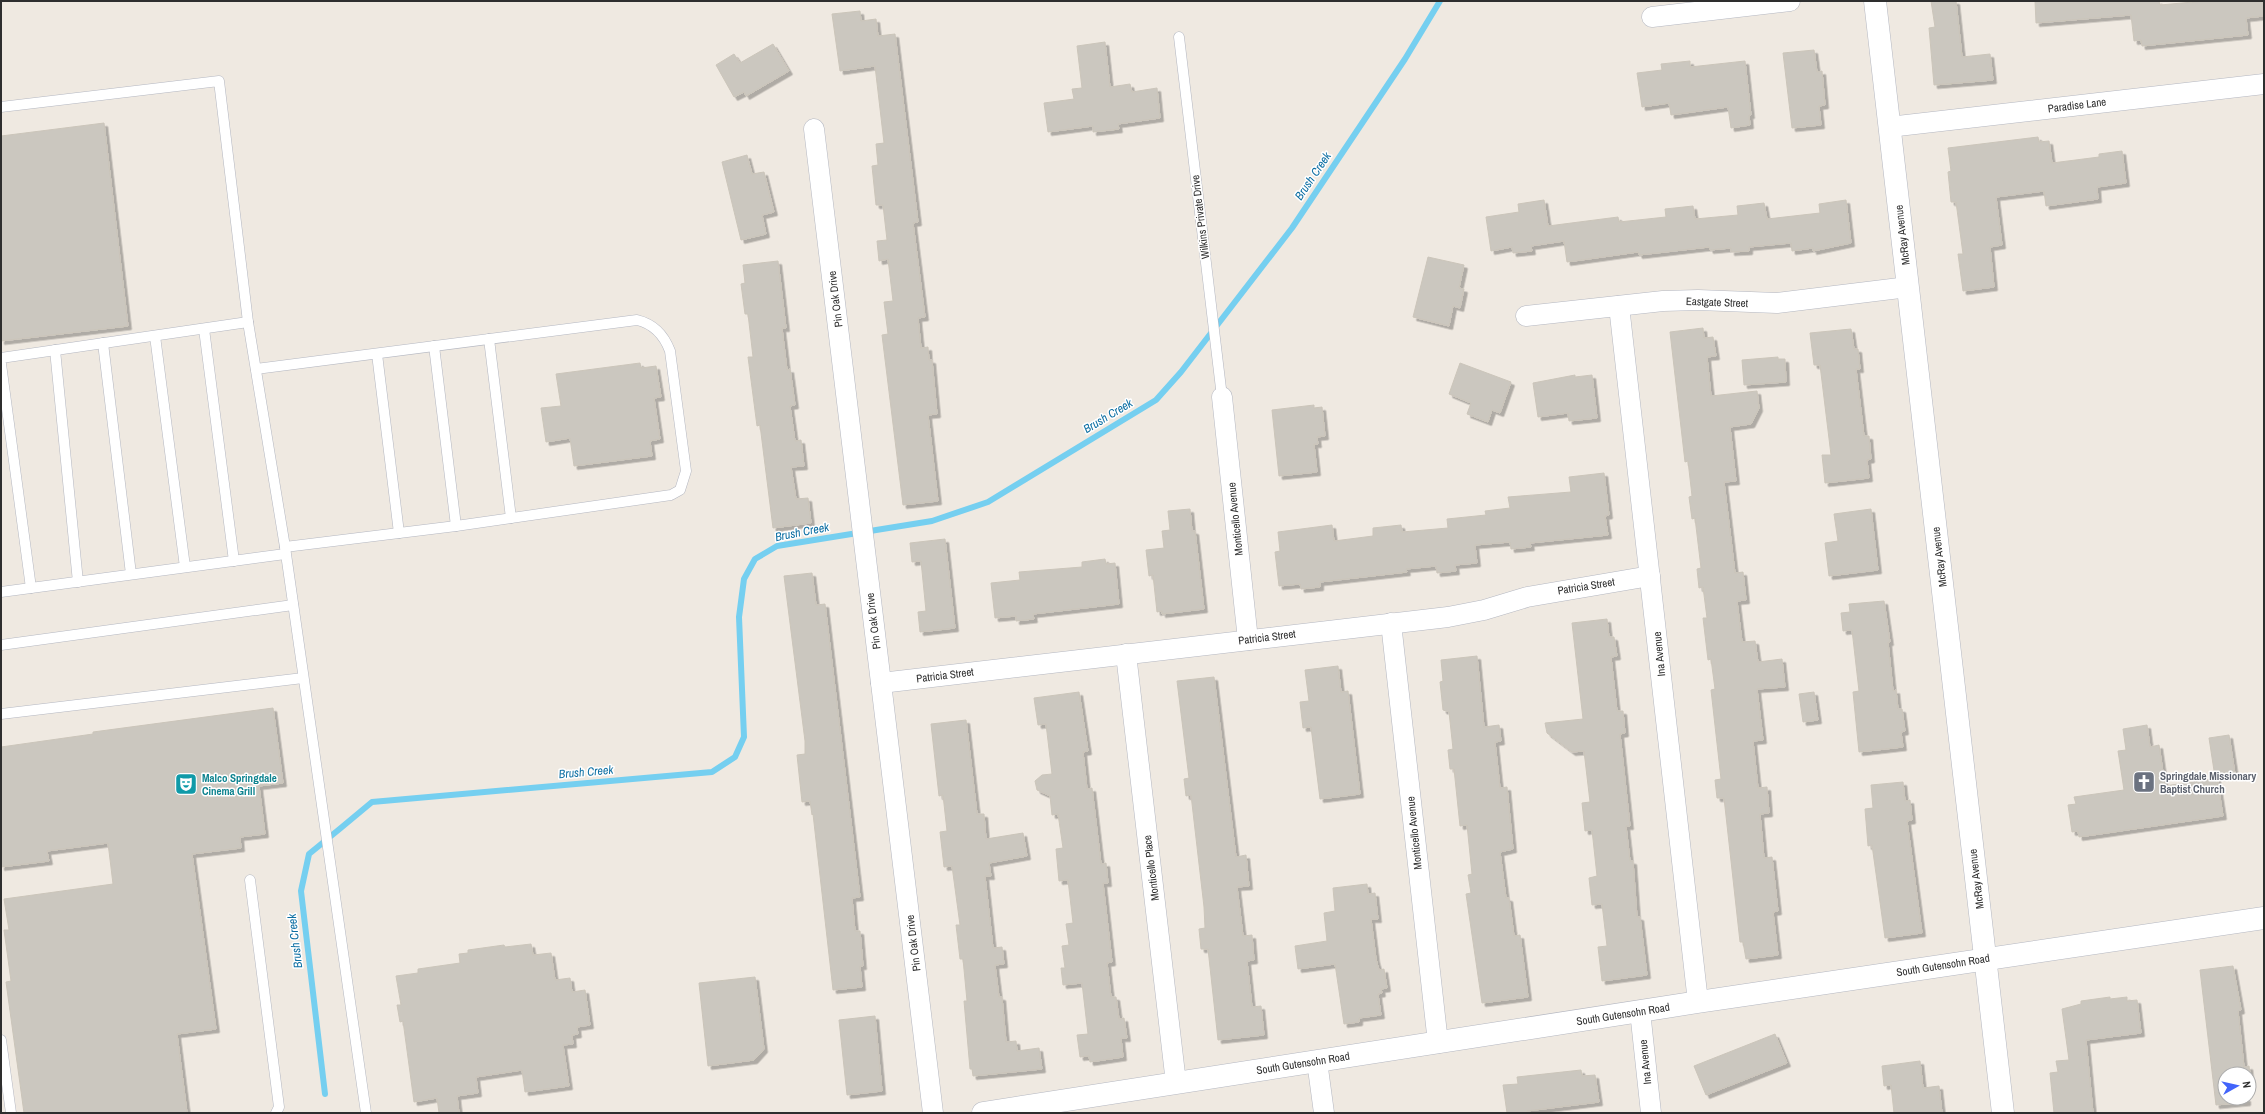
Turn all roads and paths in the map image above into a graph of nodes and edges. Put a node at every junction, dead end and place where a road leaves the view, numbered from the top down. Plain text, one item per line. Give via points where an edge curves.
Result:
1 (1790, 1) edge
2 (1875, 1) edge
3 (1652, 17) dead end
4 (1179, 38) dead end
5 (2264, 84) edge
6 (1, 107) edge
7 (1889, 127) junction
8 (814, 129) dead end
9 (1908, 287) junction
10 (1619, 306) junction
11 (1526, 316) dead end
12 (248, 322) junction
13 (204, 329) junction
14 (155, 336) junction
15 (489, 339) junction
16 (102, 343) junction
17 (434, 346) junction
18 (56, 350) junction
19 (377, 354) junction
20 (1, 358) edge
21 (1, 364) edge
22 (256, 369) junction
23 (1222, 397) joint
24 (511, 518) junction
25 (456, 526) junction
26 (399, 533) junction
27 (285, 550) junction
28 (234, 560) junction
29 (185, 567) junction
30 (131, 574) junction
31 (1650, 576) junction
32 (78, 582) junction
33 (31, 588) junction
34 (1, 592) edge
35 (293, 605) junction
36 (1391, 623) junction
37 (1248, 640) junction
38 (1, 645) edge
39 (1126, 654) junction
40 (303, 678) junction
41 (881, 683) junction
42 (1, 714) edge
43 (250, 880) dead end
44 (2264, 918) edge
45 (1985, 958) junction
46 (1698, 1002) junction
47 (1640, 1011) junction
48 (1, 1040) edge
49 (1438, 1043) junction
50 (1317, 1061) junction
51 (1176, 1083) junction
52 (1040, 1108) edge
53 (11, 1113) edge
54 (276, 1113) edge
55 (366, 1113) edge
56 (933, 1113) edge
57 (983, 1113) edge
58 (1324, 1113) edge
59 (1651, 1113) edge
60 (2003, 1113) edge

1 - 3 street
2 - 7 street, McRay Avenue
4 - 23 lane, Wilkins Private Drive
5 - 7 street, Paradise Lane
6 - 12 lane via 219,81
7 - 9 street, McRay Avenue
8 - 41 street, Pin Oak Drive
9 - 10 street, Eastgate Street via 1777,303 1698,300
9 - 45 street, McRay Avenue
10 - 11 street, Eastgate Street
10 - 31 street, Ina Avenue
12 - 13 lane
12 - 22 lane
13 - 14 lane
13 - 28 lane
14 - 16 lane
14 - 29 lane
15 - 17 lane
15 - 24 lane
15 - 24 lane via 637,320 647,322 665,339 670,350 686,470 680,490 671,495
16 - 18 lane
16 - 30 lane
17 - 19 lane
17 - 25 lane
18 - 20 lane
18 - 32 lane
19 - 22 lane
19 - 26 lane
21 - 33 lane
22 - 27 lane
23 - 37 street, Monticello Avenue
24 - 25 lane
25 - 26 lane
26 - 27 lane
27 - 28 lane
27 - 35 lane
28 - 29 lane
29 - 30 lane
30 - 32 lane
31 - 36 street, Patricia Street via 1527,597 1484,610 1448,617
31 - 46 street, Ina Avenue
32 - 33 lane
33 - 34 lane
35 - 38 lane
35 - 40 lane
36 - 37 street, Patricia Street
36 - 49 street, Monticello Avenue
37 - 39 street, Patricia Street
39 - 41 street, Patricia Street
39 - 51 street, Monticello Place
40 - 42 lane
40 - 55 lane
41 - 56 street, Pin Oak Drive
43 - 54 lane via 278,1107
44 - 45 street, South Gutensohn Road
45 - 46 street, South Gutensohn Road
45 - 60 street, McRay Avenue
46 - 47 street, South Gutensohn Road
47 - 49 street, South Gutensohn Road
47 - 59 street, Ina Avenue
48 - 53 lane
49 - 50 street, South Gutensohn Road
50 - 51 street, South Gutensohn Road
50 - 58 street
51 - 52 street, South Gutensohn Road
52 - 57 street, South Gutensohn Road

